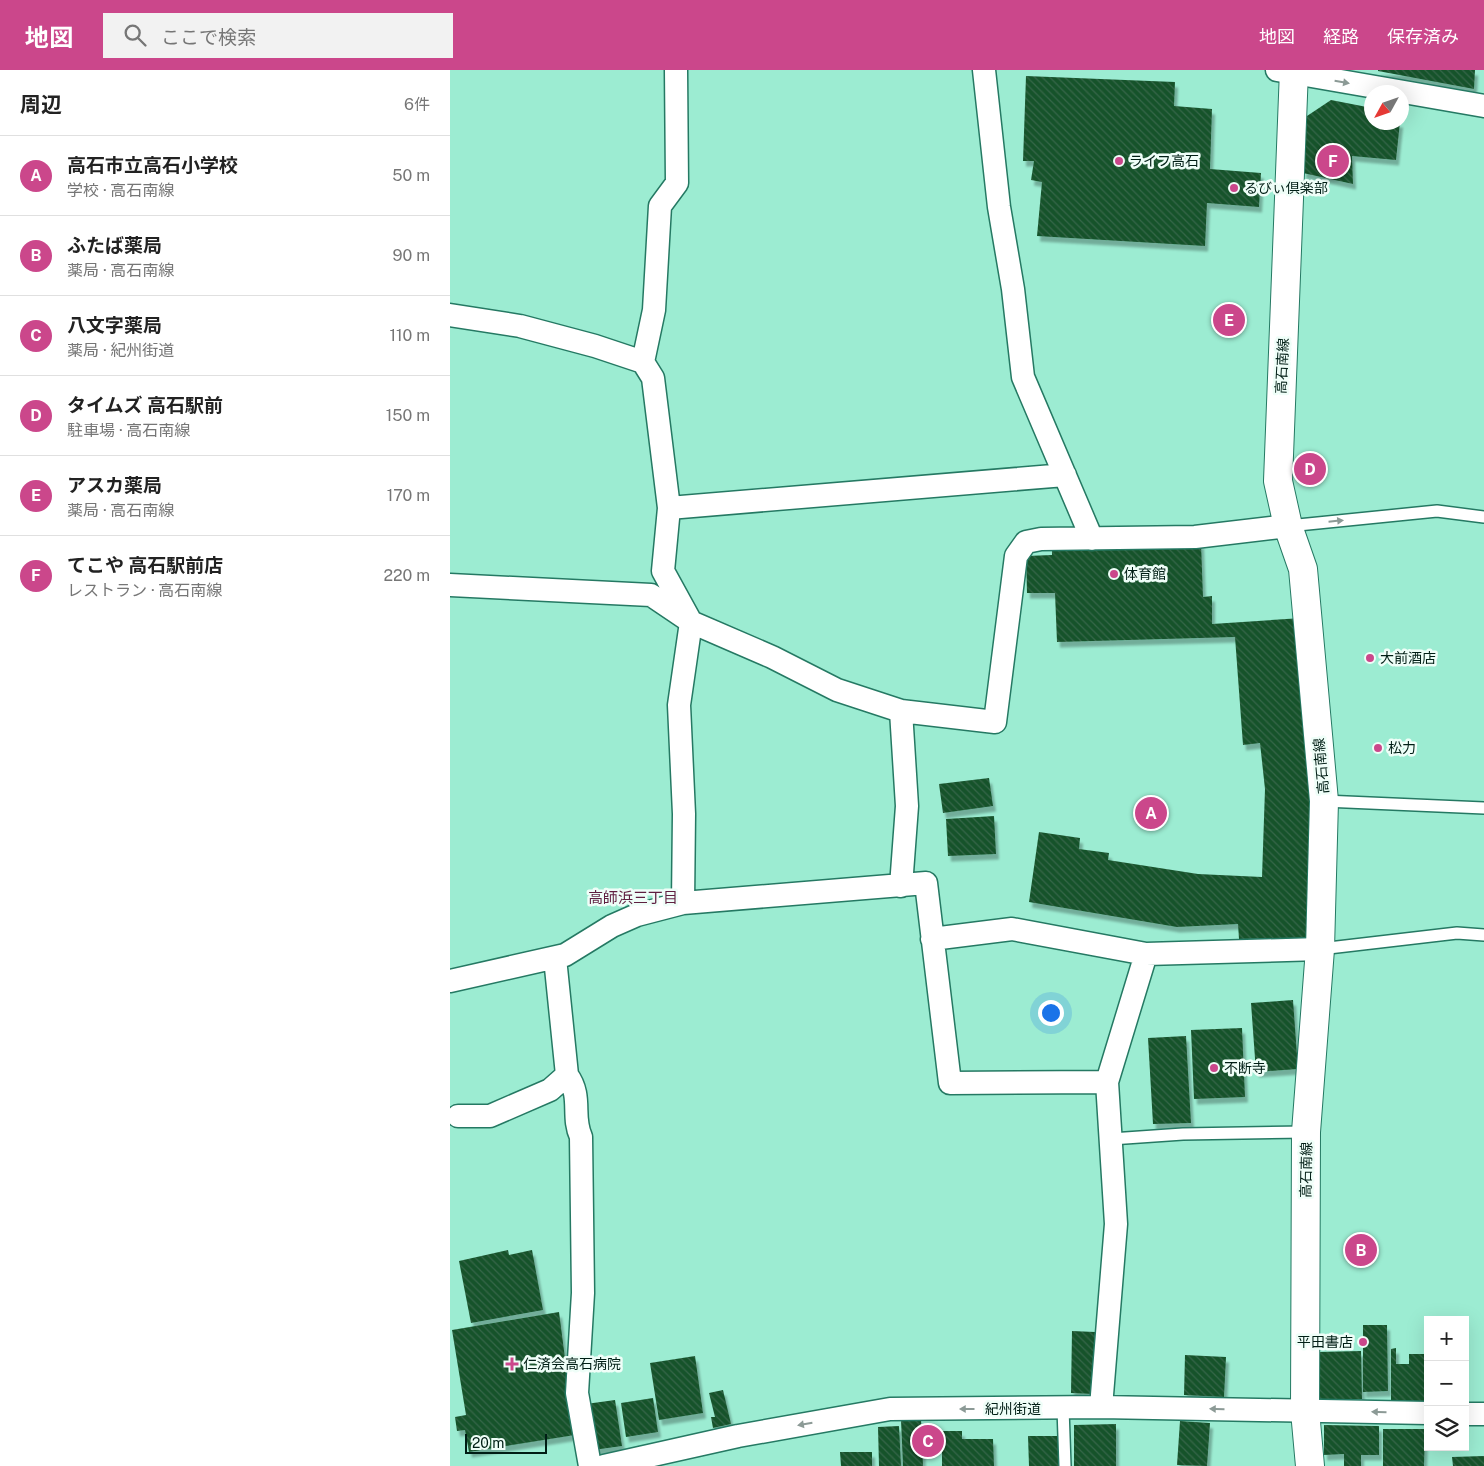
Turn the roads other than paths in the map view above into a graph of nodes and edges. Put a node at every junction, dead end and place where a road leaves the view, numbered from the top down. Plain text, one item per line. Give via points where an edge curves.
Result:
1 (676, 70) edge
2 (984, 70) edge
3 (1288, 71) edge
4 (1484, 106) edge
5 (450, 315) edge
6 (643, 362) junction
7 (1065, 475) junction
8 (669, 508) junction
9 (1484, 517) edge
10 (1288, 526) junction
11 (1092, 539) junction
12 (450, 585) edge
13 (691, 622) junction
14 (901, 712) junction
15 (1324, 801) junction
16 (1484, 808) edge
17 (901, 886) junction
18 (683, 903) junction
19 (1484, 935) edge
20 (932, 939) junction
21 (1320, 949) junction
22 (1146, 954) junction
23 (555, 958) junction
24 (450, 981) edge
25 (567, 1075) junction
26 (1107, 1082) junction
27 (458, 1116) dead end
28 (1306, 1132) junction
29 (1111, 1139) junction
30 (1101, 1407) junction
31 (1063, 1408) junction
32 (1305, 1411) junction
33 (1424, 1413) edge
34 (1469, 1414) edge
35 (1484, 1414) edge
36 (590, 1466) edge
37 (604, 1466) edge
38 (1065, 1466) edge
39 (1310, 1466) edge

1 - 6 street via 677,183 660,206 654,310
2 - 7 street via 1023,377
3 -> 4 street
3 - 10 street, 高石南線 via 1278,481
5 - 6 street via 520,326
6 - 8 street via 653,378
7 - 8 street
7 - 11 street
8 - 13 street via 663,571
10 -> 9 lane via 1437,511
10 - 11 street via 1195,537
10 - 15 street, 高石南線 via 1303,569
11 - 14 street via 1026,542 1016,556 995,722
12 - 13 street via 651,595
13 - 14 street via 837,690
13 - 18 street via 679,705 684,814
14 - 17 street via 907,806
15 - 16 lane
15 - 21 street, 高石南線
17 - 18 street
17 - 20 street via 926,883
18 - 23 street via 637,915
19 - 21 lane via 1457,933
20 - 22 street via 1012,929
20 - 26 street via 944,1014 950,1083
21 - 22 street
21 - 28 street, 高石南線
22 - 26 street
23 - 24 street
23 - 25 street
25 - 27 street via 550,1090 490,1116
25 - 36 street via 576,1086 577,1129 581,1137 583,1293 577,1393
26 - 29 street
28 - 29 lane
28 - 32 street, 高石南線
29 - 30 street via 1116,1224
30 - 31 street, 紀州街道
32 -> 30 street, 紀州街道
31 -> 37 street, 紀州街道 via 890,1410 738,1436
31 - 38 lane
33 -> 32 street, 紀州街道
32 - 39 street, 高石南線
34 - 35 street

